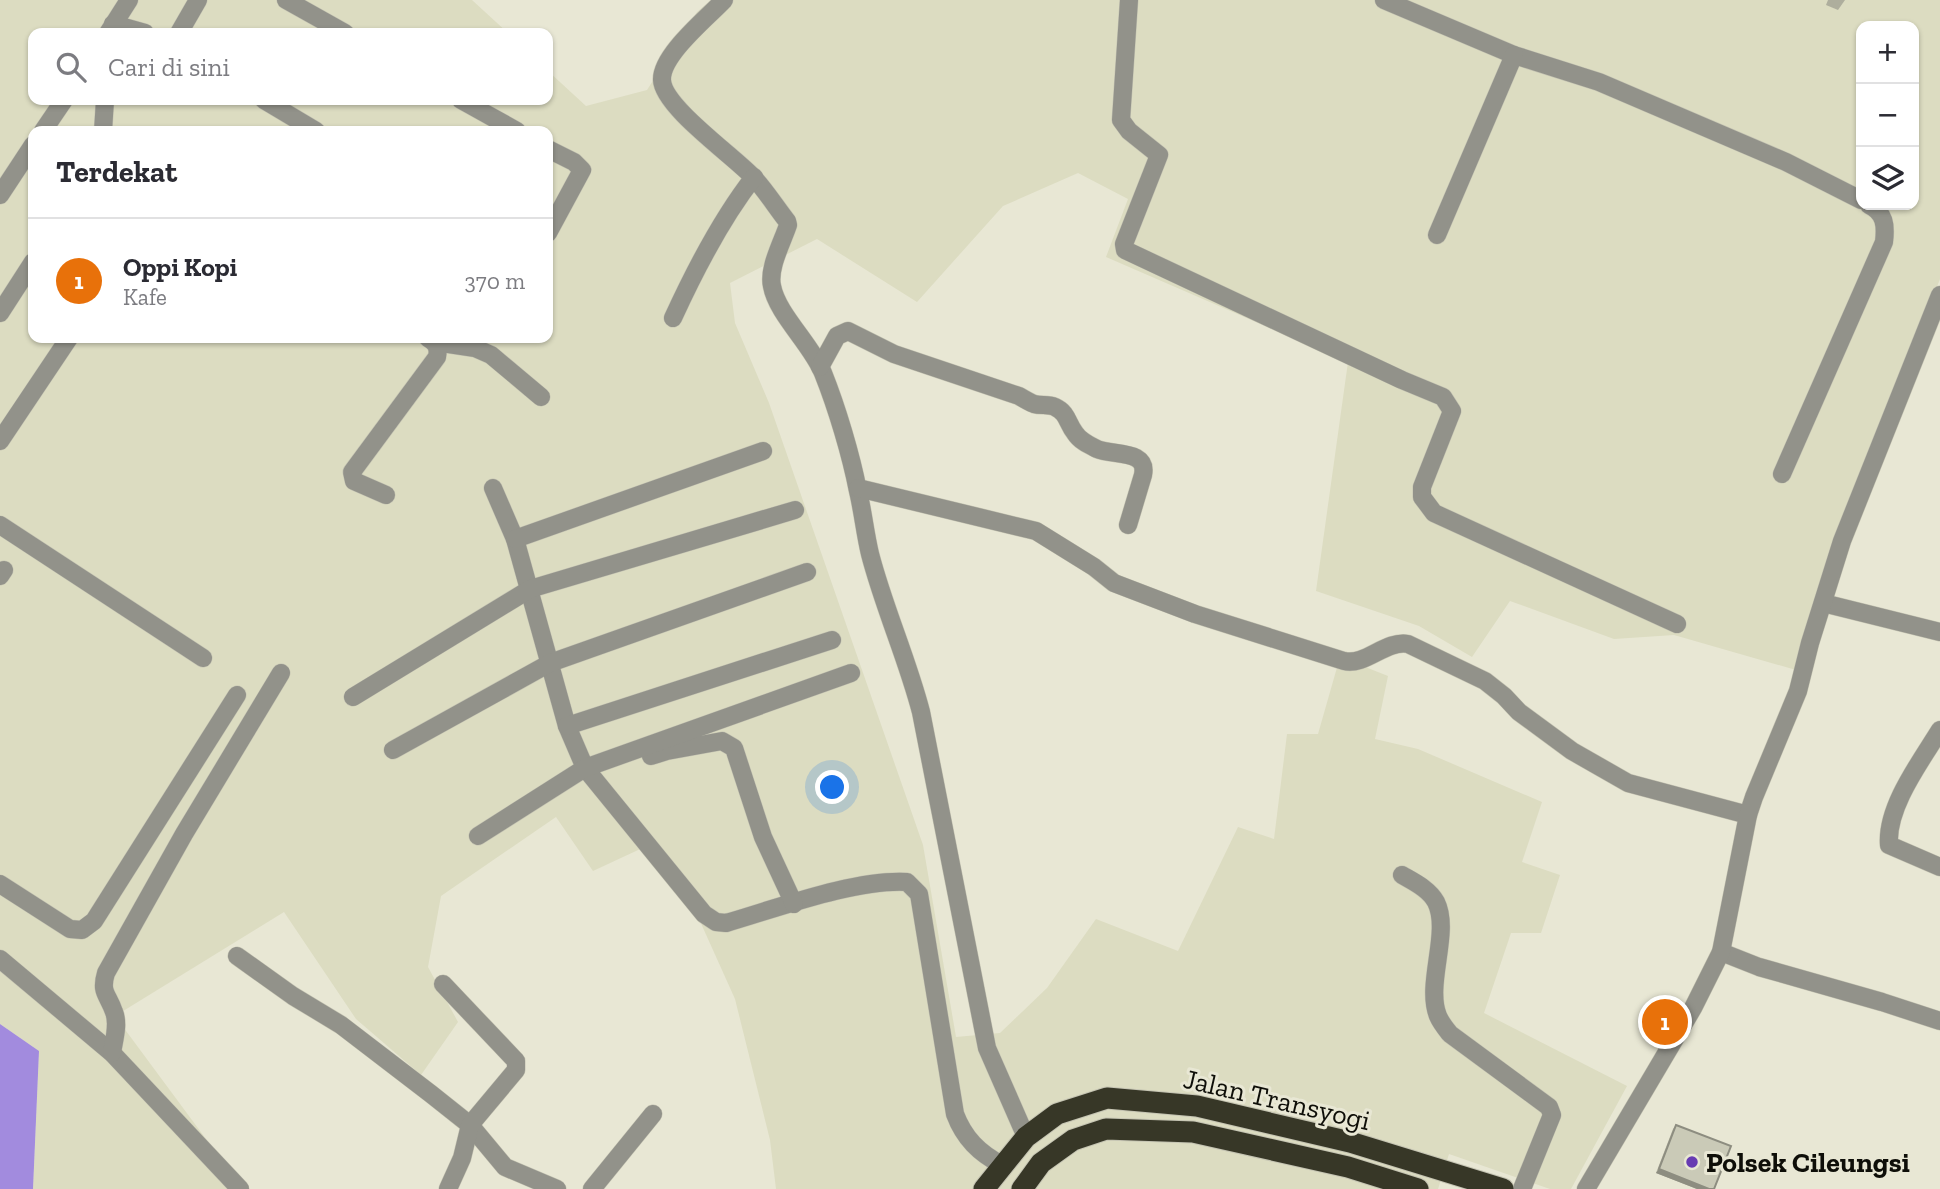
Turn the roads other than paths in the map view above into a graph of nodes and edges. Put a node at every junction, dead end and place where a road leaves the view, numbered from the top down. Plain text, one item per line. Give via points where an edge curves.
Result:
1 (129, 0) edge
2 (198, 0) edge
3 (286, 0) edge
4 (1129, 0) edge
5 (1384, 0) edge
6 (720, 1) edge
7 (111, 28) edge
8 (182, 28) edge
9 (336, 28) edge
10 (1514, 55) junction
11 (61, 105) edge
12 (105, 105) edge
13 (272, 105) edge
14 (470, 105) edge
15 (46, 126) edge
16 (103, 126) edge
17 (308, 126) edge
18 (508, 126) edge
19 (553, 152) edge
20 (28, 153) edge
21 (754, 177) junction
22 (0, 195) edge
23 (1856, 197) edge
24 (1877, 210) edge
25 (553, 224) edge
26 (1437, 235) dead end
27 (28, 270) edge
28 (1940, 295) edge
29 (0, 313) edge
30 (673, 318) dead end
31 (66, 343) edge
32 (433, 343) edge
33 (448, 343) edge
34 (820, 367) junction
35 (541, 397) dead end
36 (0, 441) edge
37 (763, 451) dead end
38 (1782, 474) dead end
39 (494, 488) dead end
40 (858, 488) junction
41 (386, 495) dead end
42 (795, 510) dead end
43 (0, 525) edge
44 (1128, 525) dead end
45 (516, 539) junction
46 (807, 572) dead end
47 (530, 589) junction
48 (1823, 603) junction
49 (1677, 624) dead end
50 (1940, 632) edge
51 (832, 640) dead end
52 (203, 658) dead end
53 (550, 663) junction
54 (281, 673) dead end
55 (851, 673) dead end
56 (237, 695) dead end
57 (353, 696) dead end
58 (568, 726) junction
59 (1940, 730) edge
60 (393, 750) dead end
61 (589, 772) junction
62 (1748, 814) junction
63 (478, 836) dead end
64 (1940, 867) edge
65 (1402, 875) dead end
66 (0, 884) edge
67 (794, 904) junction
68 (1721, 952) junction
69 (237, 956) dead end
70 (0, 959) edge
71 (443, 984) dead end
72 (1939, 1017) edge
73 (112, 1052) junction
74 (653, 1114) dead end
75 (470, 1125) junction
76 (1026, 1137) junction
77 (1002, 1165) junction
78 (240, 1189) edge
79 (448, 1189) edge
80 (557, 1189) edge
81 (592, 1189) edge
82 (984, 1189) edge
83 (1022, 1189) edge
84 (1418, 1189) edge
85 (1503, 1189) edge
86 (1522, 1189) edge
87 (1586, 1189) edge

1 - 7 street
2 - 8 street
3 - 9 street
4 - 49 street via 1121,120 1159,155 1125,250 1443,397 1452,411 1422,487 1422,497 1434,513
5 - 10 street
6 - 21 street via 675,51 662,80 676,107
10 - 23 street via 1599,82 1786,162
10 - 26 street
11 - 15 street
12 - 16 street
13 - 17 street
14 - 18 street
19 - 25 street via 582,170
20 - 22 street
21 - 30 street via 689,283
21 - 34 street via 788,225 772,288
24 - 38 street via 1884,220 1884,242
27 - 29 street
28 - 48 street via 1842,541
31 - 36 street
32 - 41 street via 437,357 352,472 354,481
33 - 35 street via 491,355
34 - 40 street
34 - 44 street via 837,336 848,331 894,354 1036,405 1052,405 1065,413 1077,436 1088,444 1141,461 1143,475
37 - 45 street
39 - 45 street
40 - 62 street via 1036,531 1114,583 1344,661 1353,662 1395,643 1408,644 1485,681 1572,751 1628,783
40 - 76 street via 872,561 920,712 987,1048
42 - 47 street
43 - 52 street
45 - 47 street
46 - 53 street
47 - 53 street
47 - 57 street
48 - 50 street
48 - 62 street via 1798,691
51 - 58 street
53 - 58 street
53 - 60 street
54 - 73 street via 106,973 102,985 116,1026
55 - 61 street
56 - 66 street via 94,920 82,930 70,929
58 - 61 street
59 - 64 street via 1903,790 1888,832 1889,845
61 - 63 street
61 - 67 street via 710,919 726,923
61 - 67 street via 667,751 722,741 730,745
62 - 68 street
65 - 86 street via 1436,901 1439,912 1434,1002 1438,1018 1450,1034 1549,1107 1552,1115
67 - 77 street via 888,881 907,882 919,894 956,1114 961,1130 974,1145
68 - 72 street via 1769,970
68 - 87 street
69 - 75 street via 341,1025
70 - 73 street
71 - 75 street via 516,1061 516,1070
73 - 78 street
74 - 81 street
75 - 79 street via 463,1158
75 - 80 street via 505,1167
76 - 77 highway, Jalan Transyogi
76 - 85 highway, Jalan Transyogi via 1057,1114 1107,1098 1197,1105 1350,1142
77 - 82 highway, Jalan Transyogi
83 - 84 highway, Jalan Transyogi via 1052,1155 1073,1140 1105,1129 1193,1132 1348,1167

